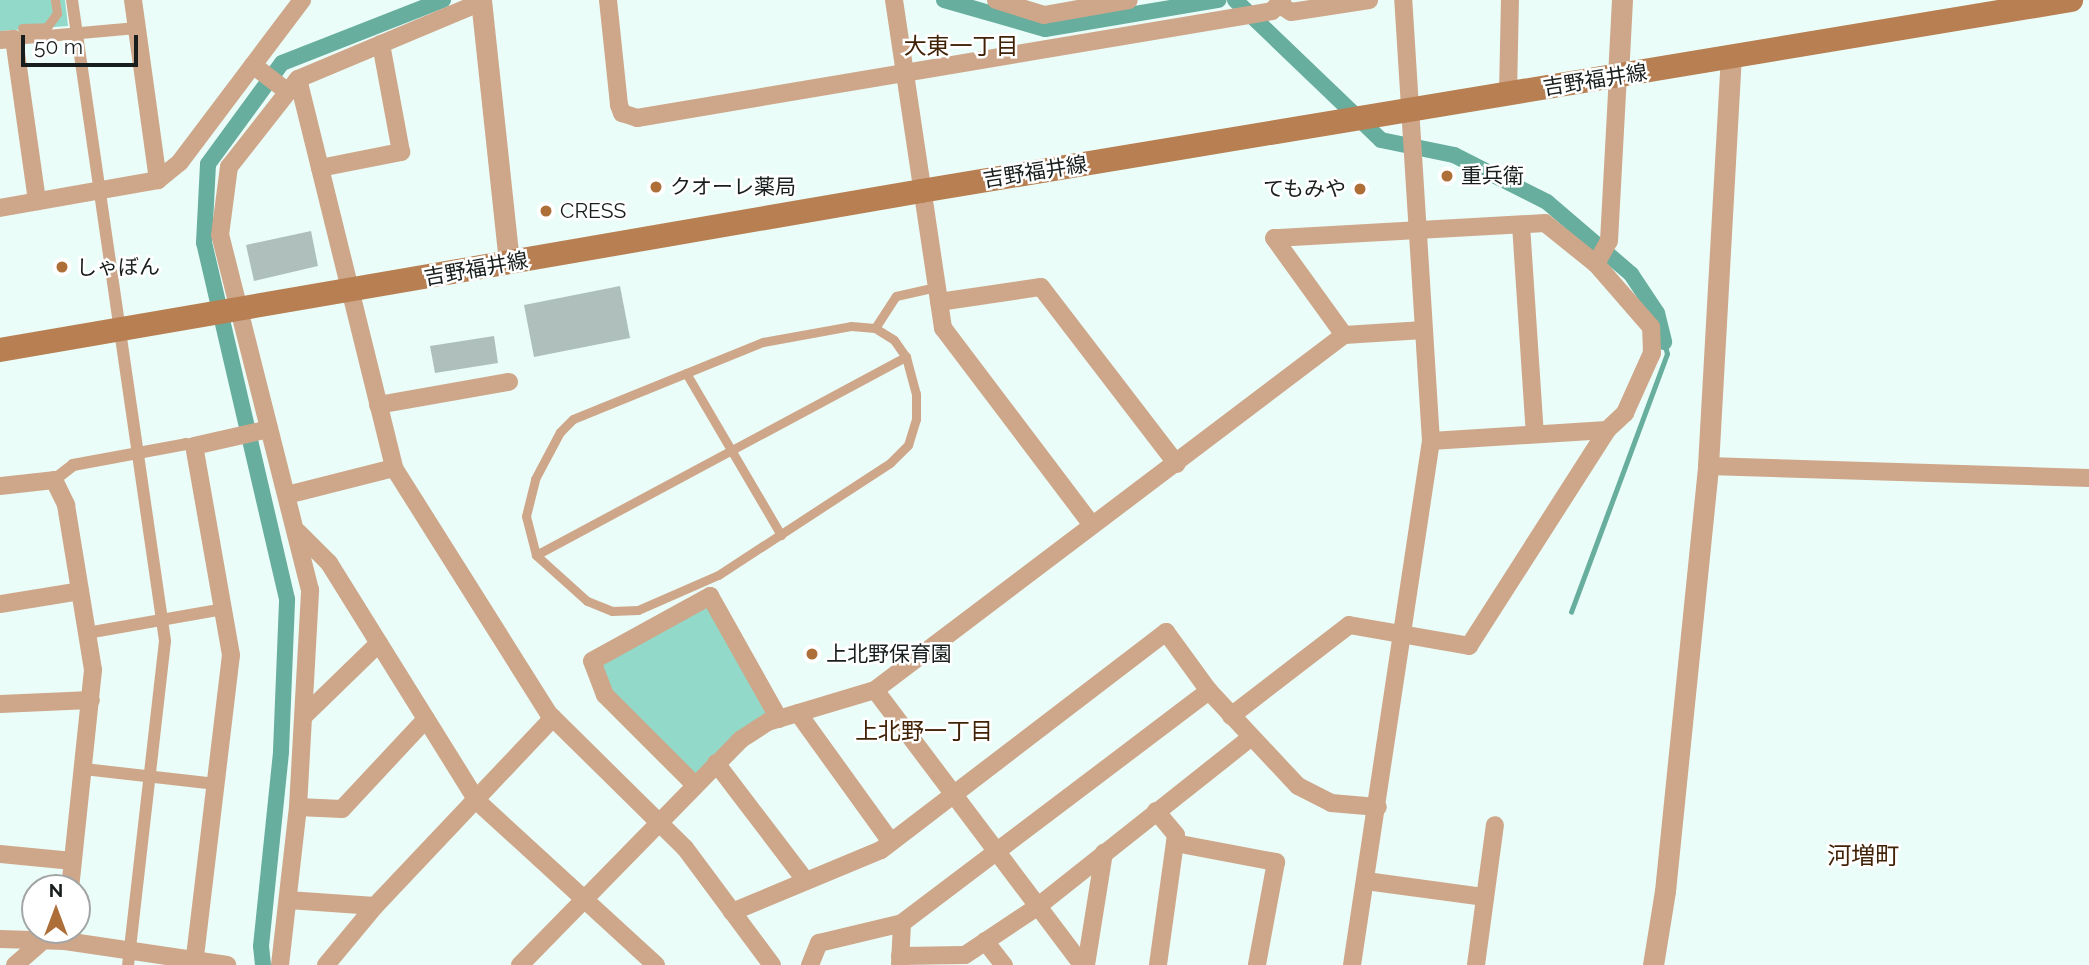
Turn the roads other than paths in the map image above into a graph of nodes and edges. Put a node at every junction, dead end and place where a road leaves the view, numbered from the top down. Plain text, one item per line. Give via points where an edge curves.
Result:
1 (55, 0) edge
2 (72, 0) edge
3 (133, 0) edge
4 (302, 0) edge
5 (608, 0) edge
6 (894, 0) edge
7 (996, 0) edge
8 (1129, 0) edge
9 (1369, 0) edge
10 (1404, 0) edge
11 (1510, 0) edge
12 (1622, 0) edge
13 (2071, 0) edge
14 (481, 1) edge
15 (1281, 3) edge
16 (137, 28) junction
17 (77, 34) junction
18 (12, 36) edge
19 (381, 44) junction
20 (1731, 58) junction
21 (253, 65) junction
22 (902, 74) junction
23 (1618, 76) junction
24 (293, 85) junction
25 (1508, 94) junction
26 (1410, 110) junction
27 (320, 167) junction
28 (158, 180) junction
29 (99, 190) junction
30 (921, 191) junction
31 (37, 201) junction
32 (0, 208) edge
33 (1521, 225) junction
34 (1418, 231) junction
35 (509, 263) junction
36 (1596, 264) junction
37 (350, 290) junction
38 (938, 294) junction
39 (239, 308) junction
40 (875, 328) junction
41 (119, 330) junction
42 (1424, 330) junction
43 (1345, 335) junction
44 (0, 350) edge
45 (906, 357) junction
46 (686, 373) junction
47 (509, 382) dead end
48 (378, 405) junction
49 (269, 429) junction
50 (1608, 430) junction
51 (1535, 434) junction
52 (1431, 441) junction
53 (194, 446) junction
54 (732, 450) junction
55 (138, 453) junction
56 (1177, 464) junction
57 (1707, 466) junction
58 (394, 468) junction
59 (2089, 478) edge
60 (54, 480) junction
61 (0, 486) edge
62 (287, 495) junction
63 (1091, 524) junction
64 (298, 532) junction
65 (781, 535) junction
66 (536, 555) junction
67 (80, 591) junction
68 (0, 604) edge
69 (223, 609) junction
70 (162, 619) junction
71 (87, 633) junction
72 (1401, 635) junction
73 (379, 643) junction
74 (875, 690) junction
75 (1209, 691) junction
76 (91, 700) junction
77 (0, 704) edge
78 (798, 713) junction
79 (305, 715) junction
80 (1231, 716) junction
81 (553, 718) junction
82 (426, 719) junction
83 (779, 719) junction
84 (1250, 738) junction
85 (716, 763) junction
86 (83, 769) junction
87 (150, 776) junction
88 (216, 784) junction
89 (694, 784) junction
90 (953, 794) junction
91 (477, 802) junction
92 (299, 807) junction
93 (1378, 807) junction
94 (1156, 811) junction
95 (657, 819) junction
96 (1495, 825) dead end
97 (891, 842) junction
98 (1175, 843) junction
99 (995, 851) junction
100 (1104, 852) junction
101 (0, 853) edge
102 (73, 861) junction
103 (72, 874) edge
104 (806, 881) junction
105 (1366, 881) junction
106 (1485, 897) junction
107 (582, 899) junction
108 (289, 900) junction
109 (375, 906) junction
110 (1037, 907) junction
111 (732, 912) junction
112 (902, 923) junction
113 (0, 939) edge
114 (21, 939) edge
115 (985, 942) junction
116 (39, 944) edge
117 (91, 944) edge
118 (130, 957) edge
119 (900, 960) edge
120 (195, 961) edge
121 (15, 965) edge
122 (227, 965) edge
123 (280, 965) edge
124 (326, 965) edge
125 (520, 965) edge
126 (656, 965) edge
127 (772, 965) edge
128 (810, 965) edge
129 (1004, 965) edge
130 (1084, 965) edge
131 (1158, 965) edge
132 (1256, 965) edge
133 (1352, 965) edge
134 (1476, 965) edge
135 (1653, 965) edge

1 - 18 lane via 57,13 47,27
2 - 17 street
3 - 16 street
4 - 21 street
5 - 22 street via 620,105 629,117
6 - 22 street
7 - 8 street via 1044,15
9 - 15 street via 1291,12
10 - 26 street
11 - 25 street
12 - 23 street
13 - 20 main road, 吉野福井線
14 - 19 street
14 - 35 street
15 - 22 street via 1272,10
16 - 17 street
16 - 28 street
17 - 18 street
17 - 29 street
18 - 31 street
19 - 24 street
19 - 27 street via 401,152
20 - 23 main road, 吉野福井線
20 - 57 street
21 - 24 street
21 - 28 street via 180,162
22 - 30 street
23 - 25 main road, 吉野福井線
23 - 36 street via 1609,241
24 - 27 street
24 - 39 street via 229,167 220,235
25 - 26 main road, 吉野福井線
26 - 30 main road, 吉野福井線
26 - 34 street
27 - 37 street
28 - 29 street
29 - 31 street
29 - 41 street
30 - 35 main road, 吉野福井線
30 - 38 street
31 - 32 street
33 - 34 street
33 - 36 street via 1545,223
33 - 51 street
34 - 42 street
34 - 43 street via 1274,238
35 - 37 main road, 吉野福井線
36 - 50 street via 1651,327 1652,353 1625,414
37 - 39 main road, 吉野福井線
37 - 48 street
38 - 40 lane via 896,296
38 - 56 street via 1041,287
38 - 63 street via 943,328
39 - 41 main road, 吉野福井線
39 - 49 street
40 - 45 lane via 894,340
40 - 46 lane via 851,326 796,334
41 - 44 main road, 吉野福井線
41 - 55 street
42 - 43 street
42 - 52 street
43 - 56 street
45 - 54 lane
45 - 65 lane via 916,394 916,419 908,445 890,463
46 - 54 lane
46 - 66 lane via 573,419 560,432 535,479 526,516
47 - 48 street
48 - 58 street
49 - 53 street
49 - 62 street
50 - 51 street
50 - 72 street via 1469,646
51 - 52 street
52 - 72 street
53 - 55 street
53 - 69 street
54 - 65 lane
54 - 66 lane
55 - 60 street via 73,465
55 - 70 street
56 - 63 street
57 - 59 street
57 - 135 street via 1666,879
58 - 62 street
58 - 81 street
60 - 61 street
60 - 67 street via 64,495
62 - 64 street
63 - 74 street
64 - 73 street via 329,563
64 - 79 street via 310,590
65 - 66 lane via 718,575 638,610 612,611 587,601
67 - 68 street
67 - 71 street
69 - 70 street
69 - 88 street via 231,656
70 - 71 street
70 - 87 street via 165,641
71 - 76 street via 93,670
72 - 80 street via 1349,625
72 - 93 street
73 - 79 street
73 - 82 street
74 - 78 street
74 - 90 street
75 - 80 street
75 - 90 street via 1166,632
75 - 99 street
76 - 77 street
76 - 86 street
78 - 83 street
78 - 97 street
79 - 92 street
80 - 84 street
81 - 91 street
81 - 95 street
82 - 91 street
82 - 92 street via 342,809
83 - 85 street via 740,740
83 - 89 street via 710,596 592,661 605,695
84 - 93 street via 1298,786 1331,803
84 - 94 street
85 - 89 street
85 - 104 street
86 - 87 street
86 - 102 street
87 - 88 street
87 - 118 street
88 - 120 street
89 - 95 street
90 - 97 street
90 - 99 street
91 - 107 street
91 - 109 street
92 - 108 street
93 - 105 street
94 - 98 street via 1176,835
94 - 100 street
95 - 107 street
95 - 111 street
96 - 106 street
97 - 104 street
98 - 131 street
98 - 132 street via 1276,862
99 - 110 street
99 - 112 street
100 - 110 street
100 - 130 street
101 - 102 street
102 - 103 street
104 - 111 street
105 - 106 street
105 - 133 street
106 - 134 street
107 - 125 street
107 - 126 street
108 - 109 street
108 - 123 street
109 - 124 street
110 - 115 street
110 - 130 street
111 - 127 street
112 - 119 street
112 - 128 street via 819,943
113 - 114 street
115 - 119 street via 965,955
115 - 129 street
116 - 121 street
117 - 118 street
118 - 120 street
120 - 122 street

